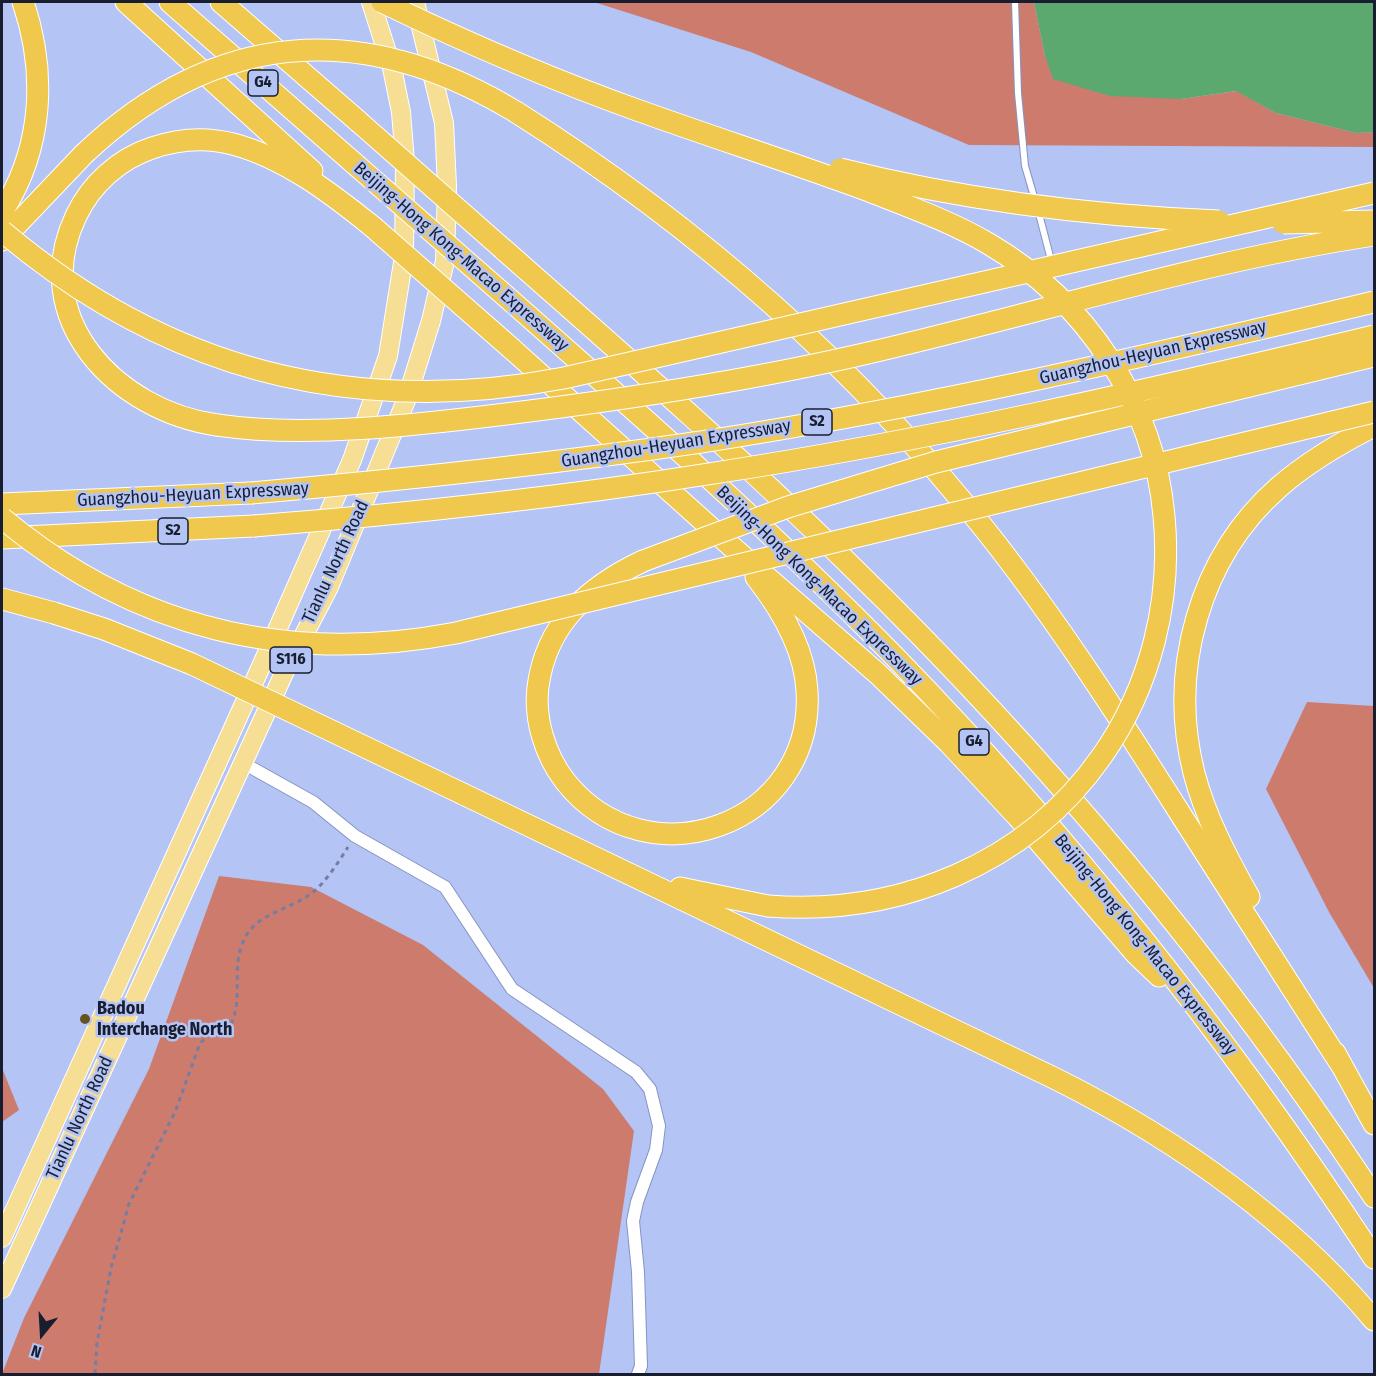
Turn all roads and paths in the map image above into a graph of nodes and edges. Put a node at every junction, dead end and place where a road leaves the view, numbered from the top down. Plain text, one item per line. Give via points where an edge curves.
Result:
1 (23, 2) edge
2 (126, 2) edge
3 (170, 2) edge
4 (221, 2) edge
5 (371, 2) edge
6 (382, 2) edge
7 (415, 2) edge
8 (1015, 2) edge
9 (638, 111) junction
10 (1374, 193) edge
11 (344, 203) junction
12 (2, 212) edge
13 (1374, 221) edge
14 (2, 231) edge
15 (1374, 235) edge
16 (2, 240) edge
17 (1051, 260) dead end
18 (1374, 302) edge
19 (1374, 336) edge
20 (1374, 356) edge
21 (1374, 412) edge
22 (1374, 426) edge
23 (2, 504) edge
24 (2, 518) edge
25 (2, 538) edge
26 (731, 546) junction
27 (300, 576) junction
28 (328, 587) junction
29 (2, 599) edge
30 (263, 662) junction
31 (285, 671) junction
32 (243, 763) junction
33 (355, 836) junction
34 (592, 856) junction
35 (1215, 1031) junction
36 (1342, 1066) junction
37 (1374, 1124) edge
38 (1374, 1197) edge
39 (2, 1238) edge
40 (1374, 1258) edge
41 (2, 1289) edge
42 (1374, 1320) edge
43 (95, 1374) edge
44 (638, 1374) edge

1 - 12 highway via 35,44 38,114 27,160
2 - 11 highway
3 - 35 highway, Beijing-Hong Kong-Macao Expressway / G4, bridge via 755,520 896,658 1043,819
4 - 38 highway, Beijing-Hong Kong-Macao Expressway / G4, bridge via 503,249 858,572 988,707 1182,932
5 - 27 main road, Tianlu North Road / S116 via 401,112 405,256 388,356 352,460
6 - 9 highway, bridge via 504,59
7 - 28 main road, Tianlu North Road / S116 via 444,123 445,261 407,398
8 - 17 lane via 1025,166
9 - 13 highway, bridge via 775,153 985,198 1199,220
9 - 34 highway, bridge via 893,200 962,229 1013,259 1059,297 1114,366 1140,419 1163,504 1164,592 1143,678 1102,756 1064,801 1020,840 969,870 914,892 866,903 827,908 768,906 669,885
10 - 14 highway, bridge via 564,378 526,386 447,393 329,386 215,357 107,308 41,265
11 - 15 highway, bridge via 296,172 231,144 196,140 161,145 128,158 101,180 80,208 66,241 62,276 67,310 81,343 103,370 146,402 217,425 283,429 452,421 651,396 868,353 1186,272
11 - 26 highway, bridge
16 - 36 highway, bridge via 84,154 128,115 174,85 225,65 279,52 334,50 398,60 467,85 516,112 633,190 742,278 846,374 941,476 1069,643
18 - 23 highway, Guangzhou-Heyuan Expressway / S2, bridge via 1018,384 704,441 489,471 365,483
19 - 25 highway, Guangzhou-Heyuan Expressway / S2, bridge via 1047,412 709,474 368,517
20 - 26 highway, bridge via 936,462 788,507 643,561 596,587 570,611 544,657 538,700 540,727 561,775 584,801 614,821 647,832 700,832 741,816 775,788 794,759 806,726 805,673 795,640 778,609
21 - 24 highway, bridge via 467,630 387,644 282,642 179,620 83,577
22 - 36 highway via 1297,472 1259,507 1228,548 1208,587 1196,620 1186,671 1185,716 1194,774 1212,823
26 - 35 highway via 806,609 949,743 1136,954
27 - 28 main road
27 - 30 main road, Tianlu North Road / S116
28 - 31 main road, Tianlu North Road / S116
29 - 34 highway, bridge via 126,637 192,664
30 - 31 main road
30 - 39 main road, Tianlu North Road / S116
31 - 32 main road, Tianlu North Road / S116
32 - 33 street via 313,802
32 - 41 main road, Tianlu North Road / S116
33 - 43 path via 331,872 308,896 264,917 245,936 236,965 236,1015 231,1024 200,1043 176,1110 129,1204 111,1268
33 - 44 street via 445,887 512,989 636,1072 650,1089 659,1126 656,1150 633,1221 638,1272
34 - 42 highway via 1100,1101 1183,1151 1246,1197 1299,1242
35 - 40 highway, Beijing-Hong Kong-Macao Expressway / G4 via 1274,1110
36 - 37 highway

